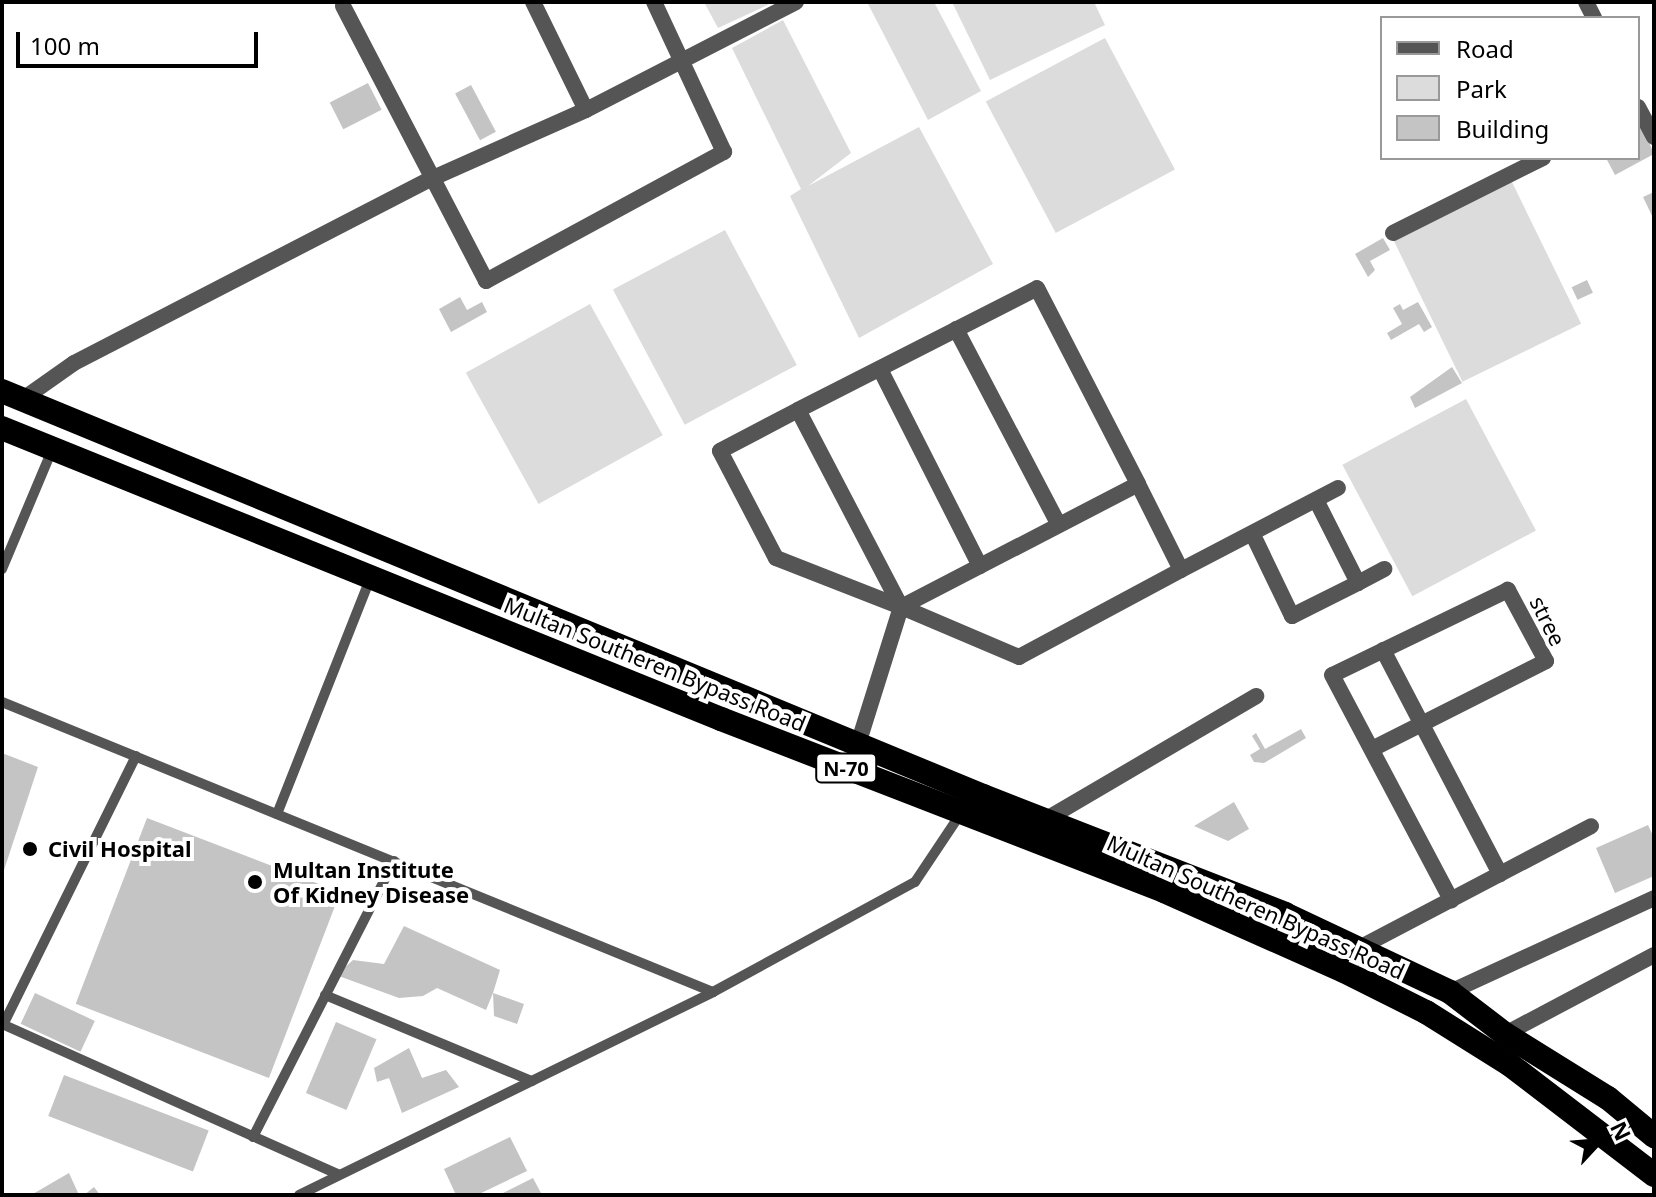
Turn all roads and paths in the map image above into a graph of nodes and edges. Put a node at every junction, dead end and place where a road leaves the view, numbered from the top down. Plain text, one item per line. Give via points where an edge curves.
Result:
1 (533, 2) edge
2 (654, 2) edge
3 (796, 2) edge
4 (345, 3) edge
5 (682, 57) junction
6 (586, 110) junction
7 (1640, 112) edge
8 (1654, 137) edge
9 (1539, 160) edge
10 (433, 178) junction
11 (1393, 233) dead end
12 (956, 329) junction
13 (880, 369) junction
14 (12, 395) edge
15 (798, 410) junction
16 (2, 428) edge
17 (52, 448) junction
18 (1138, 484) junction
19 (1338, 488) dead end
20 (1316, 500) junction
21 (1059, 525) junction
22 (1253, 535) junction
23 (980, 566) junction
24 (2, 569) edge
25 (1384, 569) dead end
26 (1181, 570) junction
27 (371, 577) junction
28 (1358, 583) junction
29 (901, 607) junction
30 (1383, 650) junction
31 (1256, 696) dead end
32 (2, 702) edge
33 (1420, 725) junction
34 (858, 744) junction
35 (1372, 749) junction
36 (136, 756) junction
37 (961, 813) junction
38 (277, 814) junction
39 (1045, 820) junction
40 (1591, 826) dead end
41 (394, 861) junction
42 (1500, 874) junction
43 (1654, 898) edge
44 (1451, 900) junction
45 (1359, 948) junction
46 (1654, 955) edge
47 (713, 992) junction
48 (1450, 992) junction
49 (325, 995) junction
50 (3, 1024) edge
51 (1505, 1034) junction
52 (532, 1081) junction
53 (1654, 1136) edge
54 (253, 1137) junction
55 (339, 1175) junction
56 (1654, 1175) edge
57 (299, 1195) edge

1 - 6 street
2 - 5 street
3 - 5 street
4 - 10 street
5 - 6 street
5 - 10 street via 724,152 486,281
6 - 10 street
7 - 8 street
9 - 11 street
10 - 14 street
12 - 13 street
12 - 18 street via 1037,288
12 - 21 street
13 - 15 street
13 - 23 street
14 - 34 highway, Multan Southeren Bypass Road / N-70
15 - 29 street
15 - 29 street via 720,451 769,545 776,558
16 - 17 highway, Multan Southeren Bypass Road / N-70
17 - 24 lane
17 - 27 highway, Multan Southeren Bypass Road / N-70
18 - 21 street
18 - 26 street
19 - 20 street
20 - 22 street
20 - 28 street
21 - 23 street
22 - 26 street
22 - 28 street via 1292,616
23 - 29 street
25 - 28 street
26 - 29 street via 1019,657
27 - 37 highway, Multan Southeren Bypass Road / N-70
27 - 38 lane
29 - 34 street
30 - 33 street
30 - 33 street, stree via 1508,590 1546,661
30 - 35 street, stree via 1332,675
31 - 39 street
32 - 36 lane
33 - 35 street, stree
33 - 42 street
34 - 39 highway, Multan Southeren Bypass Road / N-70
35 - 44 street, stree
36 - 38 lane
36 - 50 lane
37 - 47 lane via 915,882
37 - 56 highway, Multan Southeren Bypass Road / N-70 via 1164,891 1426,1012 1509,1064
38 - 41 lane
39 - 45 highway, Multan Southeren Bypass Road / N-70 via 1188,873
40 - 42 street
41 - 47 lane
41 - 49 lane
42 - 44 street
43 - 48 street
44 - 45 street
45 - 48 highway, Multan Southeren Bypass Road / N-70
46 - 51 street
47 - 52 lane
48 - 51 highway, Multan Southeren Bypass Road / N-70
49 - 52 lane
49 - 54 lane
50 - 54 lane
51 - 53 highway, Multan Southeren Bypass Road / N-70 via 1608,1098
52 - 55 lane
54 - 55 lane
55 - 57 lane

